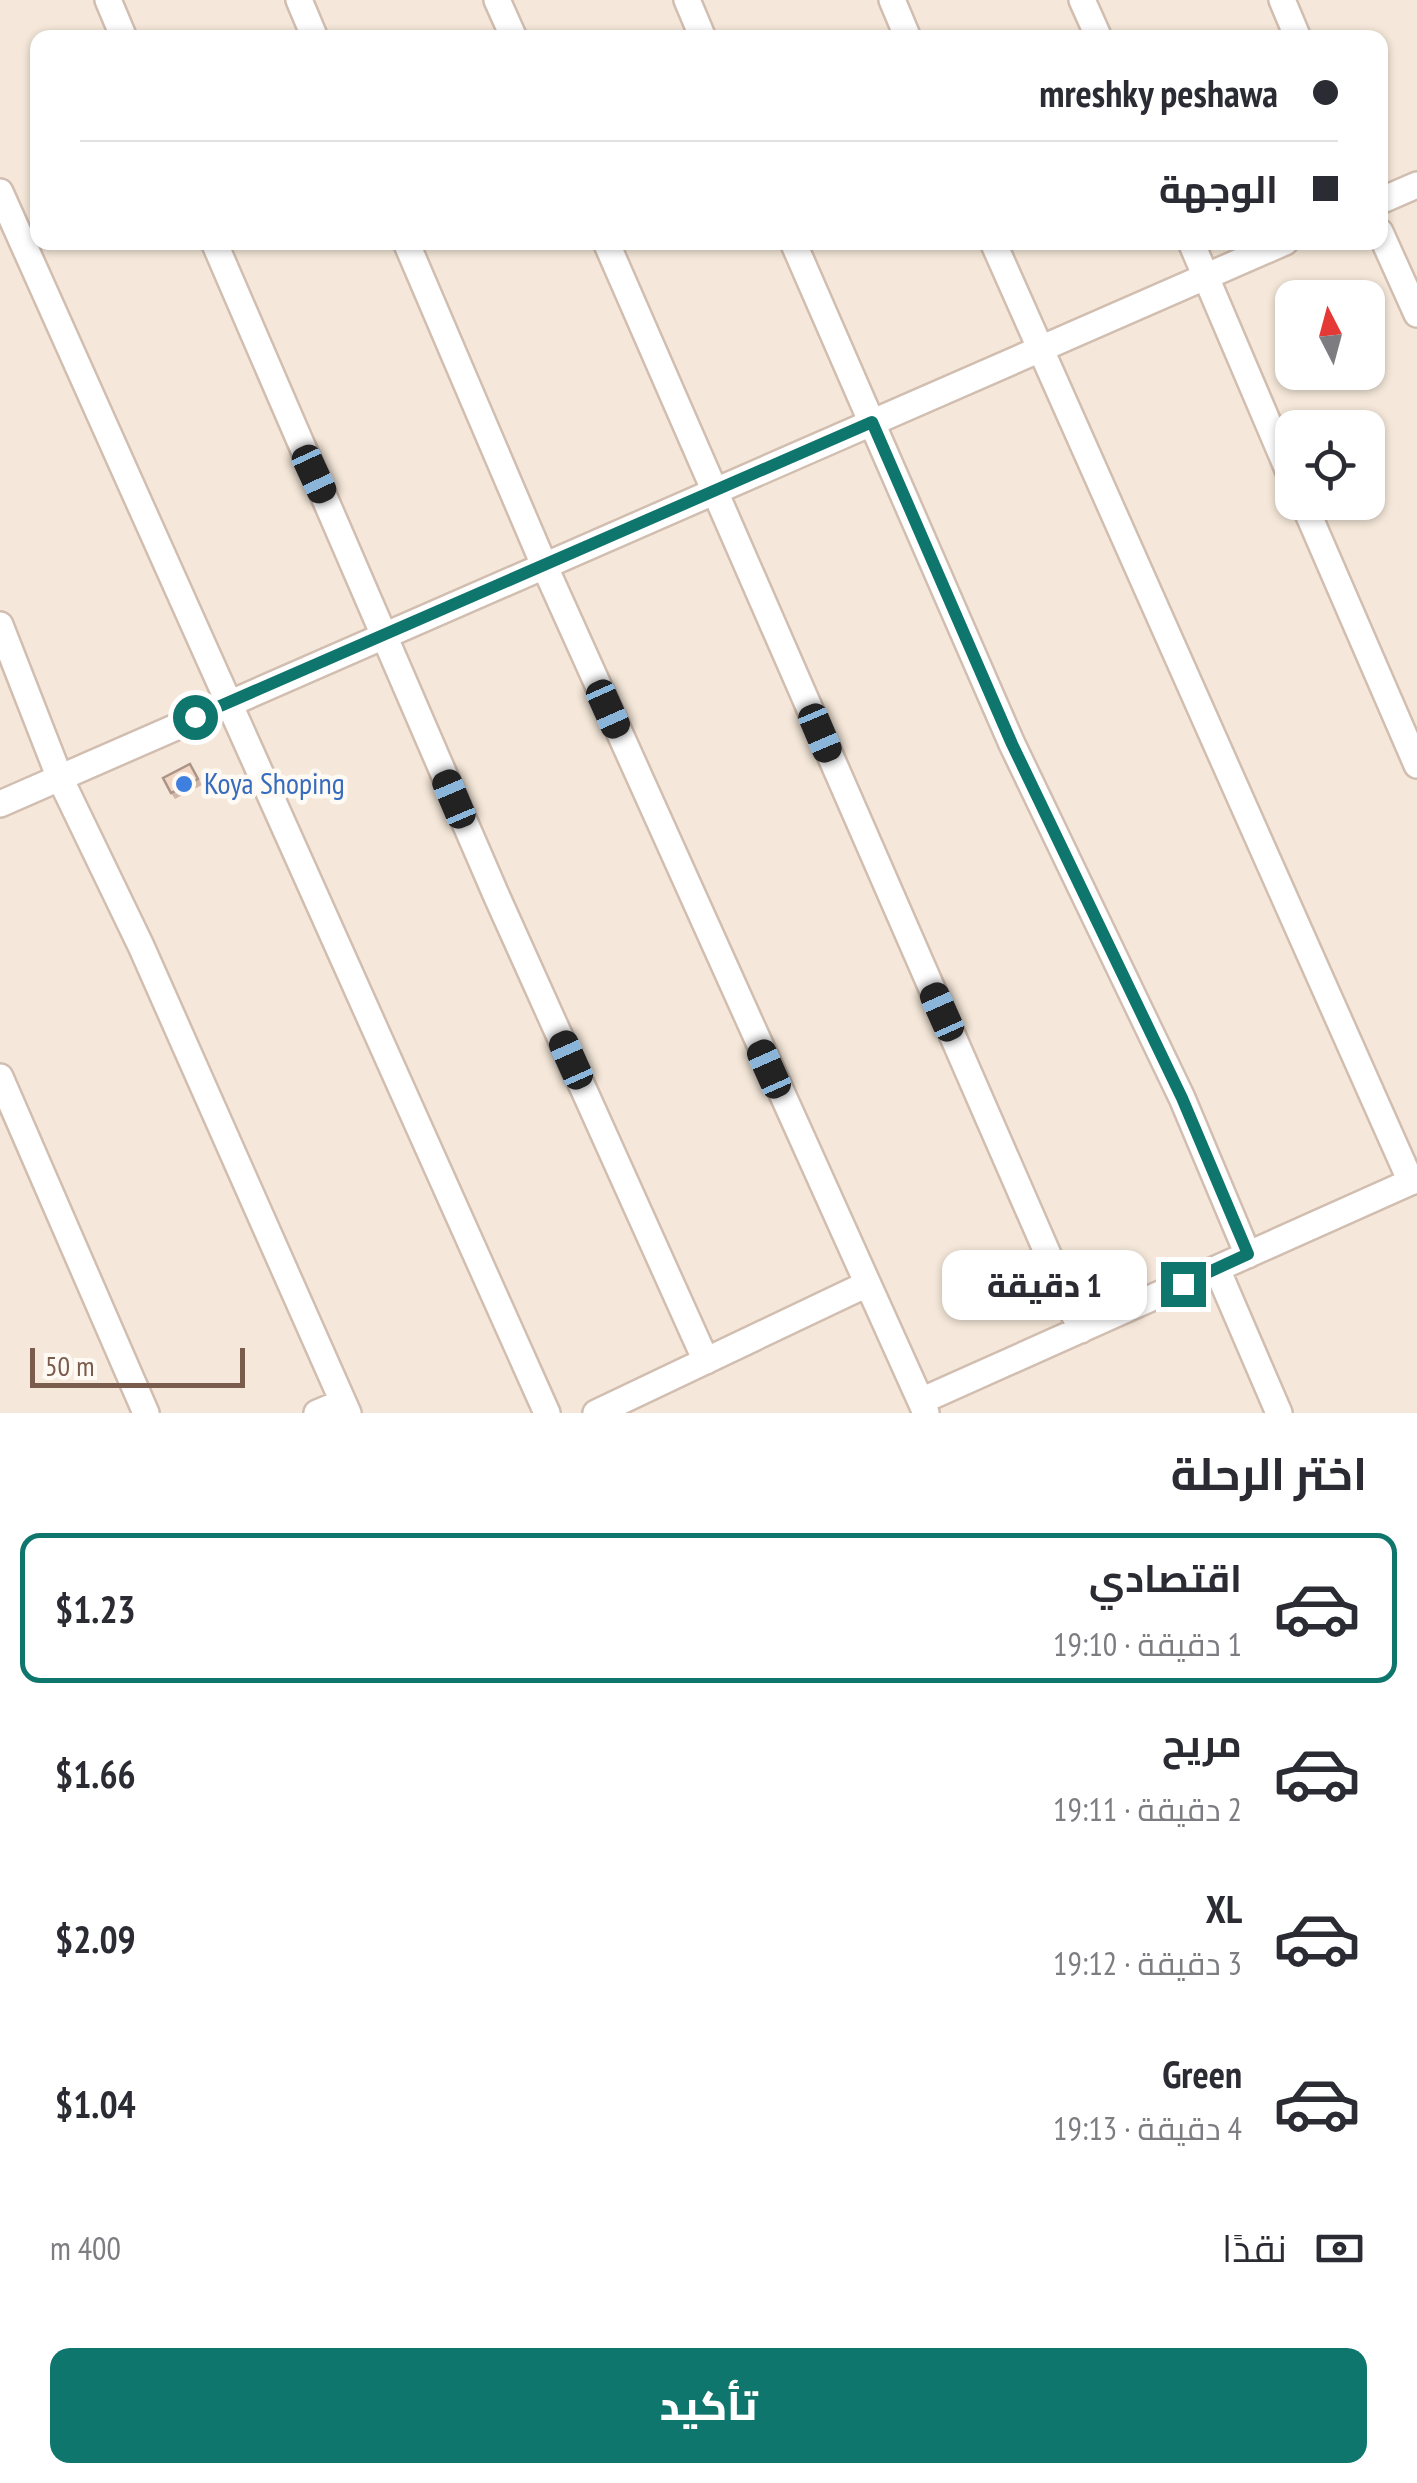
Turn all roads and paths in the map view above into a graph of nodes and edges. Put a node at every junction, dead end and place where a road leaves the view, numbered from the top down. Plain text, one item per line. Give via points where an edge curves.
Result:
1 (108, 0) edge
2 (298, 0) edge
3 (497, 0) edge
4 (687, 0) edge
5 (892, 0) edge
6 (1082, 0) edge
7 (1282, 0) edge
8 (121, 30) edge
9 (311, 30) edge
10 (510, 30) edge
11 (700, 30) edge
12 (905, 30) edge
13 (1095, 30) edge
14 (1295, 30) edge
15 (1417, 185) edge
16 (0, 192) edge
17 (1388, 198) edge
18 (217, 250) edge
19 (409, 250) edge
20 (610, 250) edge
21 (797, 250) edge
22 (996, 250) edge
23 (1195, 250) edge
24 (1266, 250) edge
25 (1388, 250) edge
26 (1206, 276) junction
27 (1417, 314) edge
28 (1039, 350) junction
29 (872, 422) junction
30 (1275, 438) edge
31 (715, 490) junction
32 (1311, 520) edge
33 (544, 565) junction
34 (0, 625) edge
35 (383, 635) junction
36 (229, 702) junction
37 (1417, 766) edge
38 (59, 776) junction
39 (0, 804) edge
40 (0, 1077) edge
41 (1414, 1181) edge
42 (1248, 1254) junction
43 (1217, 1269) junction
44 (865, 1285) junction
45 (1081, 1330) junction
46 (706, 1361) junction
47 (346, 1407) edge
48 (924, 1407) edge
49 (146, 1413) edge
50 (317, 1413) edge
51 (547, 1413) edge
52 (596, 1413) edge
53 (1279, 1413) edge

1 - 8 street
2 - 9 street
3 - 10 street
4 - 11 street
5 - 12 street
6 - 13 street
7 - 14 street
15 - 17 street
16 - 36 street
18 - 35 street
19 - 33 street
20 - 31 street
21 - 29 street
22 - 28 street
23 - 26 street
24 - 26 street
25 - 27 street
26 - 28 street
26 - 30 street
28 - 29 street
28 - 41 street
29 - 31 street
29 - 42 street via 1012,744 1182,1098
31 - 33 street
31 - 45 street
32 - 37 street
33 - 35 street
33 - 44 street
34 - 38 street
35 - 36 street
35 - 46 street
36 - 38 street
36 - 51 street
38 - 39 street
38 - 47 street
40 - 49 street
41 - 42 street
42 - 43 street
43 - 45 street
43 - 53 street
44 - 46 street
44 - 48 street
45 - 48 street
46 - 52 street
47 - 50 street

